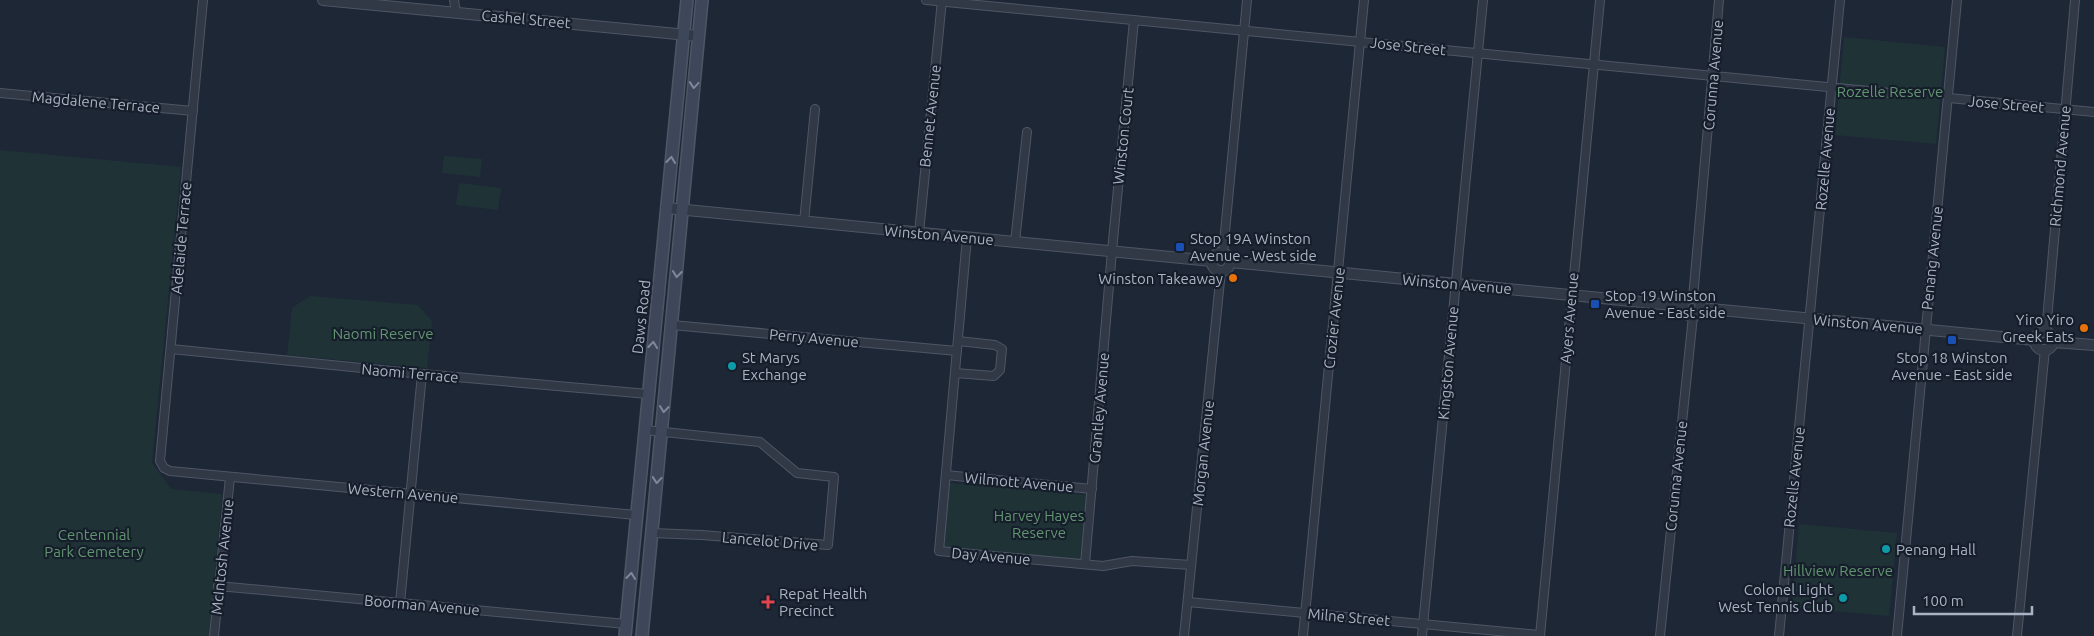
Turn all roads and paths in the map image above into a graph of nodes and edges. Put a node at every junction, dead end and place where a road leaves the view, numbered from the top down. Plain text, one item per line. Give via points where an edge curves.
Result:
1 (203, 0) edge
2 (323, 0) edge
3 (454, 0) edge
4 (687, 0) edge
5 (702, 0) edge
6 (926, 0) edge
7 (1246, 0) edge
8 (1364, 0) edge
9 (1483, 0) edge
10 (1600, 0) edge
11 (1720, 0) edge
12 (1840, 0) edge
13 (1957, 0) edge
14 (2075, 0) edge
15 (942, 1) edge
16 (456, 13) junction
17 (1134, 20) junction
18 (1244, 31) junction
19 (683, 35) junction
20 (698, 36) junction
21 (1360, 42) junction
22 (1478, 53) junction
23 (1594, 64) junction
24 (1712, 76) junction
25 (1832, 87) junction
26 (0, 93) edge
27 (1890, 93) dead end
28 (1949, 98) junction
29 (815, 109) dead end
30 (2065, 109) junction
31 (193, 112) junction
32 (2094, 112) edge
33 (1027, 132) dead end
34 (666, 208) junction
35 (683, 210) junction
36 (804, 222) junction
37 (918, 233) junction
38 (967, 237) junction
39 (1015, 242) junction
40 (1112, 251) junction
41 (1223, 253) junction
42 (1212, 261) junction
43 (1230, 262) junction
44 (1221, 271) junction
45 (1338, 273) junction
46 (1456, 284) junction
47 (1571, 295) junction
48 (1693, 298) junction
49 (1683, 306) junction
50 (1697, 312) junction
51 (1810, 318) junction
52 (672, 325) junction
53 (1925, 329) junction
54 (2046, 332) junction
55 (2035, 340) junction
56 (958, 341) junction
57 (2053, 342) junction
58 (2094, 345) edge
59 (171, 349) junction
60 (2045, 349) junction
61 (957, 351) junction
62 (955, 373) junction
63 (422, 374) junction
64 (648, 394) junction
65 (645, 430) junction
66 (661, 432) junction
67 (170, 471) joint
68 (946, 475) junction
69 (230, 477) junction
70 (1092, 489) junction
71 (411, 493) junction
72 (636, 516) junction
73 (652, 533) junction
74 (1085, 564) junction
75 (1191, 566) junction
76 (218, 586) junction
77 (645, 599) junction
78 (1188, 602) junction
79 (400, 603) junction
80 (1305, 613) junction
81 (1423, 624) junction
82 (625, 630) edge
83 (214, 636) edge
84 (635, 636) edge
85 (642, 636) edge
86 (1184, 636) edge
87 (1303, 636) edge
88 (1422, 636) edge
89 (1540, 636) edge
90 (1660, 636) edge
91 (1778, 636) edge
92 (1896, 636) edge
93 (2017, 636) edge

1 - 31 street, Adelaide Terrace
2 - 16 street, Cashel Street
3 - 16 street
4 - 19 main road, Daws Road
5 - 20 main road, Daws Road
6 - 15 street, Jose Street
7 - 18 street
8 - 21 street, Crozier Avenue
9 - 22 street, Kingston Avenue
10 - 23 street, Ayers Avenue
11 - 24 street, Corunna Avenue
12 - 25 street, Rozelle Avenue
13 - 28 street, Penang Avenue
14 - 30 street, Richmond Avenue
15 - 17 street, Jose Street
15 - 37 street, Bennet Avenue
16 - 19 street, Cashel Street
17 - 18 street, Jose Street
17 - 40 street, Winston Court
18 - 21 street, Jose Street
18 - 41 street
19 - 20 street, Cashel Street
34 -> 19 main road, Daws Road
20 -> 35 main road, Daws Road
21 - 22 street, Jose Street
21 - 45 street, Crozier Avenue
22 - 23 street, Jose Street
22 - 46 street, Kingston Avenue
23 - 24 street, Jose Street
23 - 47 street, Ayers Avenue
24 - 25 street, Jose Street
24 - 48 street, Corunna Avenue
25 - 27 street, Jose Street
25 - 51 street, Rozelle Avenue
26 - 31 street, Magdalene Terrace
28 - 30 street, Jose Street
28 - 53 street, Penang Avenue
29 - 36 street
30 - 32 street, Jose Street
30 - 54 street, Richmond Avenue
31 - 59 street, Adelaide Terrace
33 - 39 street
34 - 35 street, Winston Avenue
64 -> 34 main road, Daws Road
35 - 36 street, Winston Avenue
35 -> 52 main road, Daws Road
36 - 37 street, Winston Avenue
37 - 38 street, Winston Avenue
38 - 39 street, Winston Avenue
38 - 56 street, Day Avenue
39 - 40 street, Winston Avenue
40 - 42 street, Winston Avenue
40 - 70 street, Grantley Avenue
41 - 42 street via 1217,254
41 - 43 street via 1229,256
42 - 44 street via 1215,269
43 - 44 street via 1227,269
43 - 45 street, Winston Avenue
44 - 75 street, Morgan Avenue
45 - 46 street, Winston Avenue
45 - 80 street, Crozier Avenue
46 - 47 street, Winston Avenue
46 - 81 street, Kingston Avenue
47 - 49 street, Winston Avenue
47 - 89 street, Ayers Avenue
48 - 49 street
48 - 50 street via 1698,301
49 - 50 street via 1687,314
50 - 51 street, Winston Avenue
50 - 90 street, Corunna Avenue
51 - 53 street, Winston Avenue
51 - 91 street, Rozells Avenue
52 - 61 street, Perry Avenue
52 -> 66 main road, Daws Road
53 - 55 street, Winston Avenue
53 - 92 street, Penang Avenue
54 - 55 street via 2040,333
54 - 57 street
55 - 60 street via 2037,346
56 - 61 street, Day Avenue
56 - 62 street via 995,345 1002,349 1001,363 994,376
57 - 58 street
57 - 60 street
59 - 63 street, Naomi Terrace
59 - 67 street, Adelaide Terrace via 160,461
60 - 93 street
61 - 62 street, Day Avenue
62 - 68 street, Day Avenue
63 - 64 street, Naomi Terrace
63 - 71 street
64 - 65 main road, Daws Road
65 - 66 street, Lancelot Drive
65 - 72 main road, Daws Road
66 -> 73 main road, Daws Road
66 - 73 street, Lancelot Drive via 760,442 796,473 834,477 830,526 828,545
67 - 69 street, Western Avenue
68 - 70 street, Wilmott Avenue
68 - 74 street, Day Avenue via 939,551
69 - 71 street, Western Avenue
69 - 76 street, McIntosh Avenue
70 - 74 street, Grantley Avenue
71 - 72 street, Western Avenue
71 - 79 street
82 -> 72 main road, Daws Road
73 - 77 main road, Daws Road
74 - 75 street, Day Avenue via 1103,566 1132,560
75 - 78 street, Morgan Avenue
76 - 79 street, Boorman Avenue
76 - 83 street, McIntosh Avenue
77 - 82 main road
77 - 85 main road, Daws Road
78 - 80 street, Milne Street
78 - 86 street, Morgan Avenue
79 - 82 street, Boorman Avenue
80 - 81 street, Milne Street
80 - 87 street, Crozier Avenue
81 - 88 street, Kingston Avenue
81 - 89 street, Milne Street
82 - 84 main road

